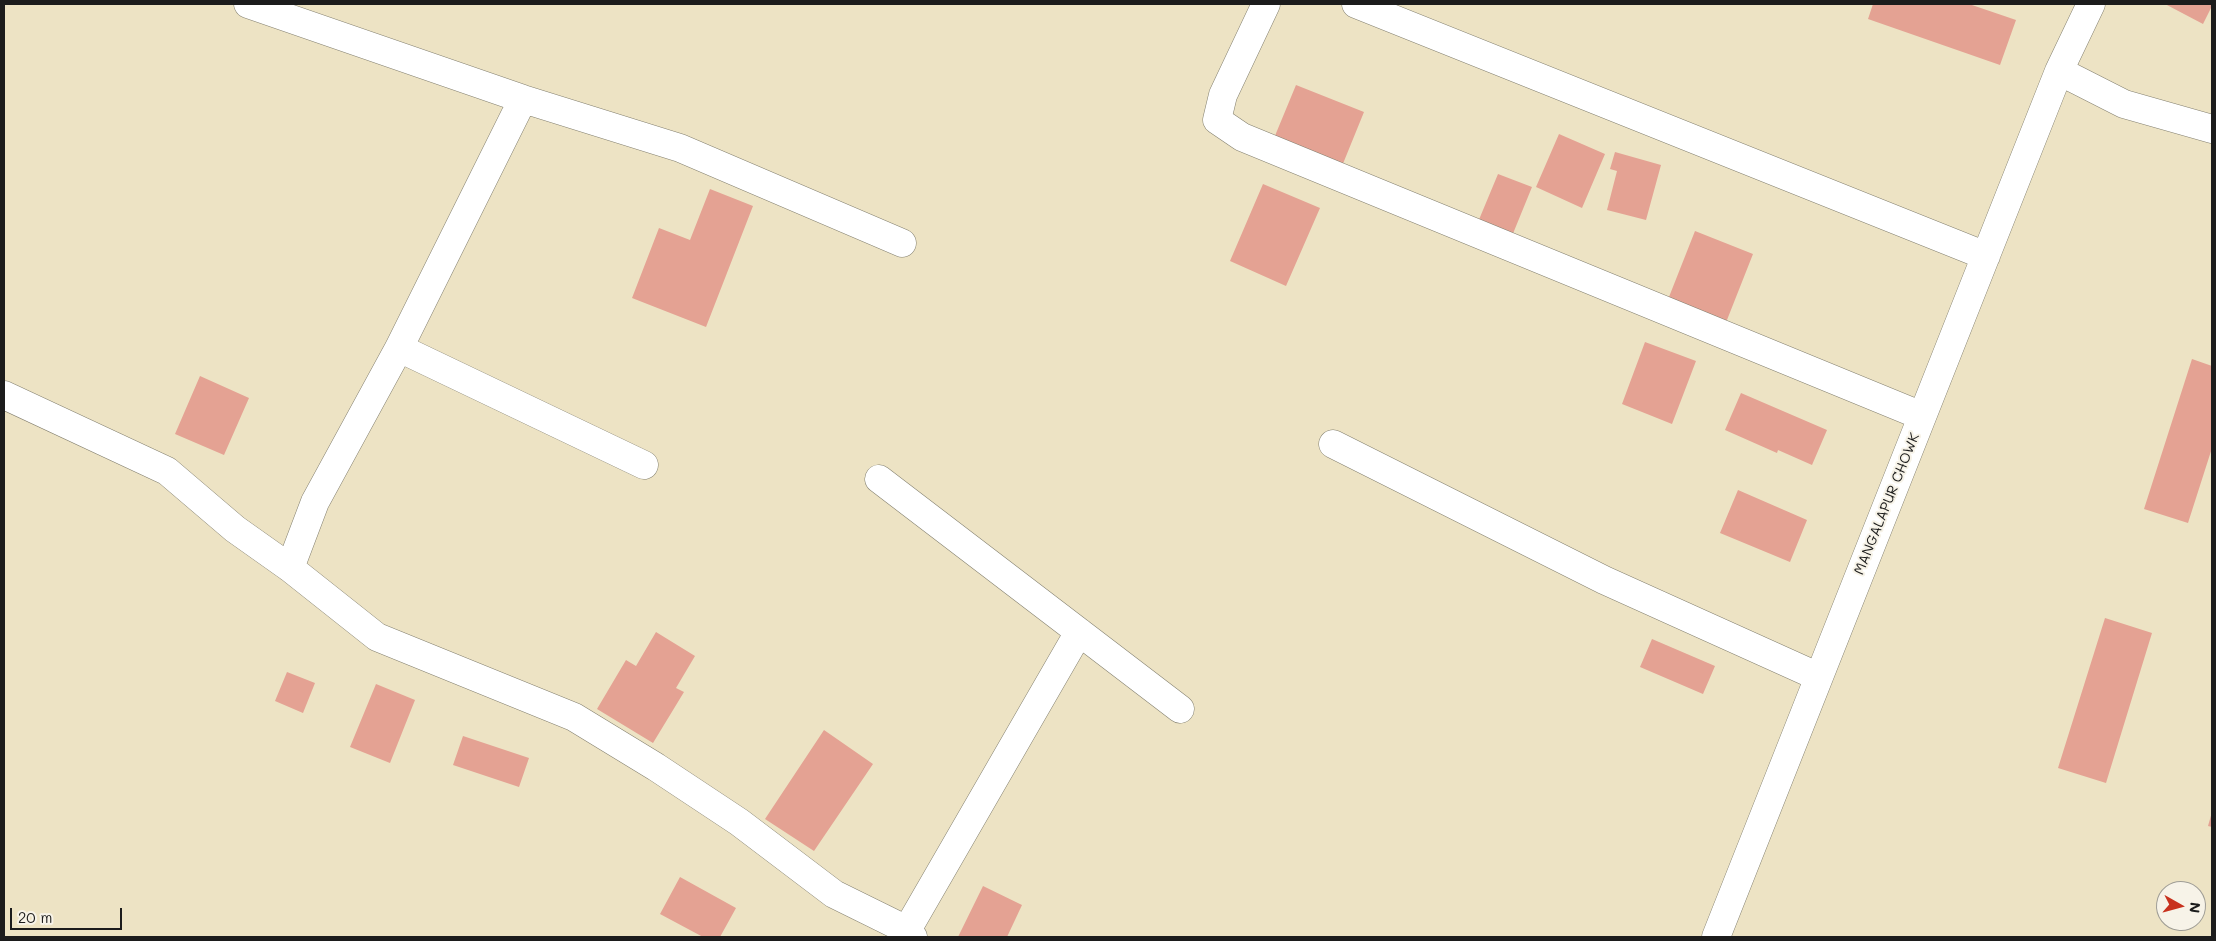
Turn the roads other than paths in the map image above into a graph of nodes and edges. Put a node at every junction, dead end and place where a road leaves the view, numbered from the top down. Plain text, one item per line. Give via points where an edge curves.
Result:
1 (248, 4) edge
2 (1266, 4) edge
3 (1356, 4) edge
4 (2091, 4) edge
5 (2059, 71) junction
6 (523, 99) junction
7 (2212, 128) edge
8 (902, 243) dead end
9 (1986, 256) junction
10 (399, 348) junction
11 (4, 395) edge
12 (1922, 416) junction
13 (1333, 444) dead end
14 (644, 464) dead end
15 (879, 479) dead end
16 (290, 568) junction
17 (1079, 632) junction
18 (1819, 678) junction
19 (1180, 709) dead end
20 (910, 934) edge
21 (1716, 937) edge

1 - 6 street
2 - 12 street via 1223,95 1217,120 1242,137
3 - 9 street
4 - 5 street, MANGALAPUR CHOWK
5 - 7 street via 2124,104
5 - 9 street, MANGALAPUR CHOWK
6 - 8 street via 680,148
6 - 10 street
9 - 12 street, MANGALAPUR CHOWK
10 - 14 street
10 - 16 street via 315,502
11 - 16 street via 167,471 235,529
12 - 18 street, MANGALAPUR CHOWK
13 - 18 street via 1604,580
15 - 17 street
16 - 20 street via 377,637 574,718 656,766 739,822 834,894
17 - 19 street
17 - 20 street
18 - 21 street, MANGALAPUR CHOWK

